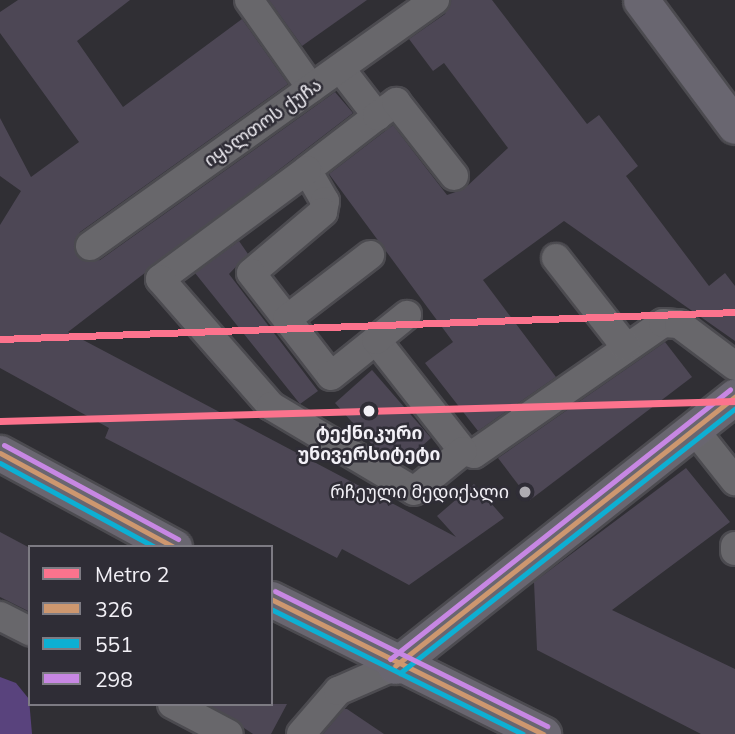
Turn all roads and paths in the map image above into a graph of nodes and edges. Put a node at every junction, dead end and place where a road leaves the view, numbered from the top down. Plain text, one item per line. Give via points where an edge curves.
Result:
1 (249, 0) edge
2 (435, 0) edge
3 (651, 4) edge
4 (340, 68) junction
5 (312, 88) junction
6 (377, 116) junction
7 (735, 126) edge
8 (307, 170) junction
9 (454, 176) dead end
10 (90, 246) dead end
11 (370, 256) dead end
12 (556, 258) dead end
13 (407, 315) dead end
14 (287, 320) junction
15 (376, 340) junction
16 (625, 346) junction
17 (735, 366) edge
18 (735, 397) edge
19 (693, 428) junction
20 (463, 451) junction
21 (0, 453) edge
22 (735, 481) edge
23 (170, 545) edge
24 (273, 600) edge
25 (0, 616) edge
26 (28, 630) edge
27 (395, 666) junction
28 (176, 706) edge
29 (229, 734) edge
30 (302, 734) edge
31 (543, 734) edge

1 - 5 street
2 - 4 street, იყალთოს ქუჩა
3 - 7 main road
4 - 5 street, იყალთოს ქუჩა
4 - 6 street
5 - 10 street, იყალთოს ქუჩა
6 - 8 street
6 - 9 street via 396,102
8 - 14 street via 325,201 323,212 251,273
8 - 20 street via 160,279 271,406 414,491
11 - 14 street
12 - 16 street
13 - 15 street
14 - 15 street via 331,376
15 - 20 street
16 - 17 street via 663,323 679,324
16 - 20 street via 483,452
18 - 19 main road
19 - 22 street
19 - 27 main road
21 - 23 main road
24 - 27 main road
25 - 26 street
27 - 30 street via 338,691
27 - 31 main road
28 - 29 street

